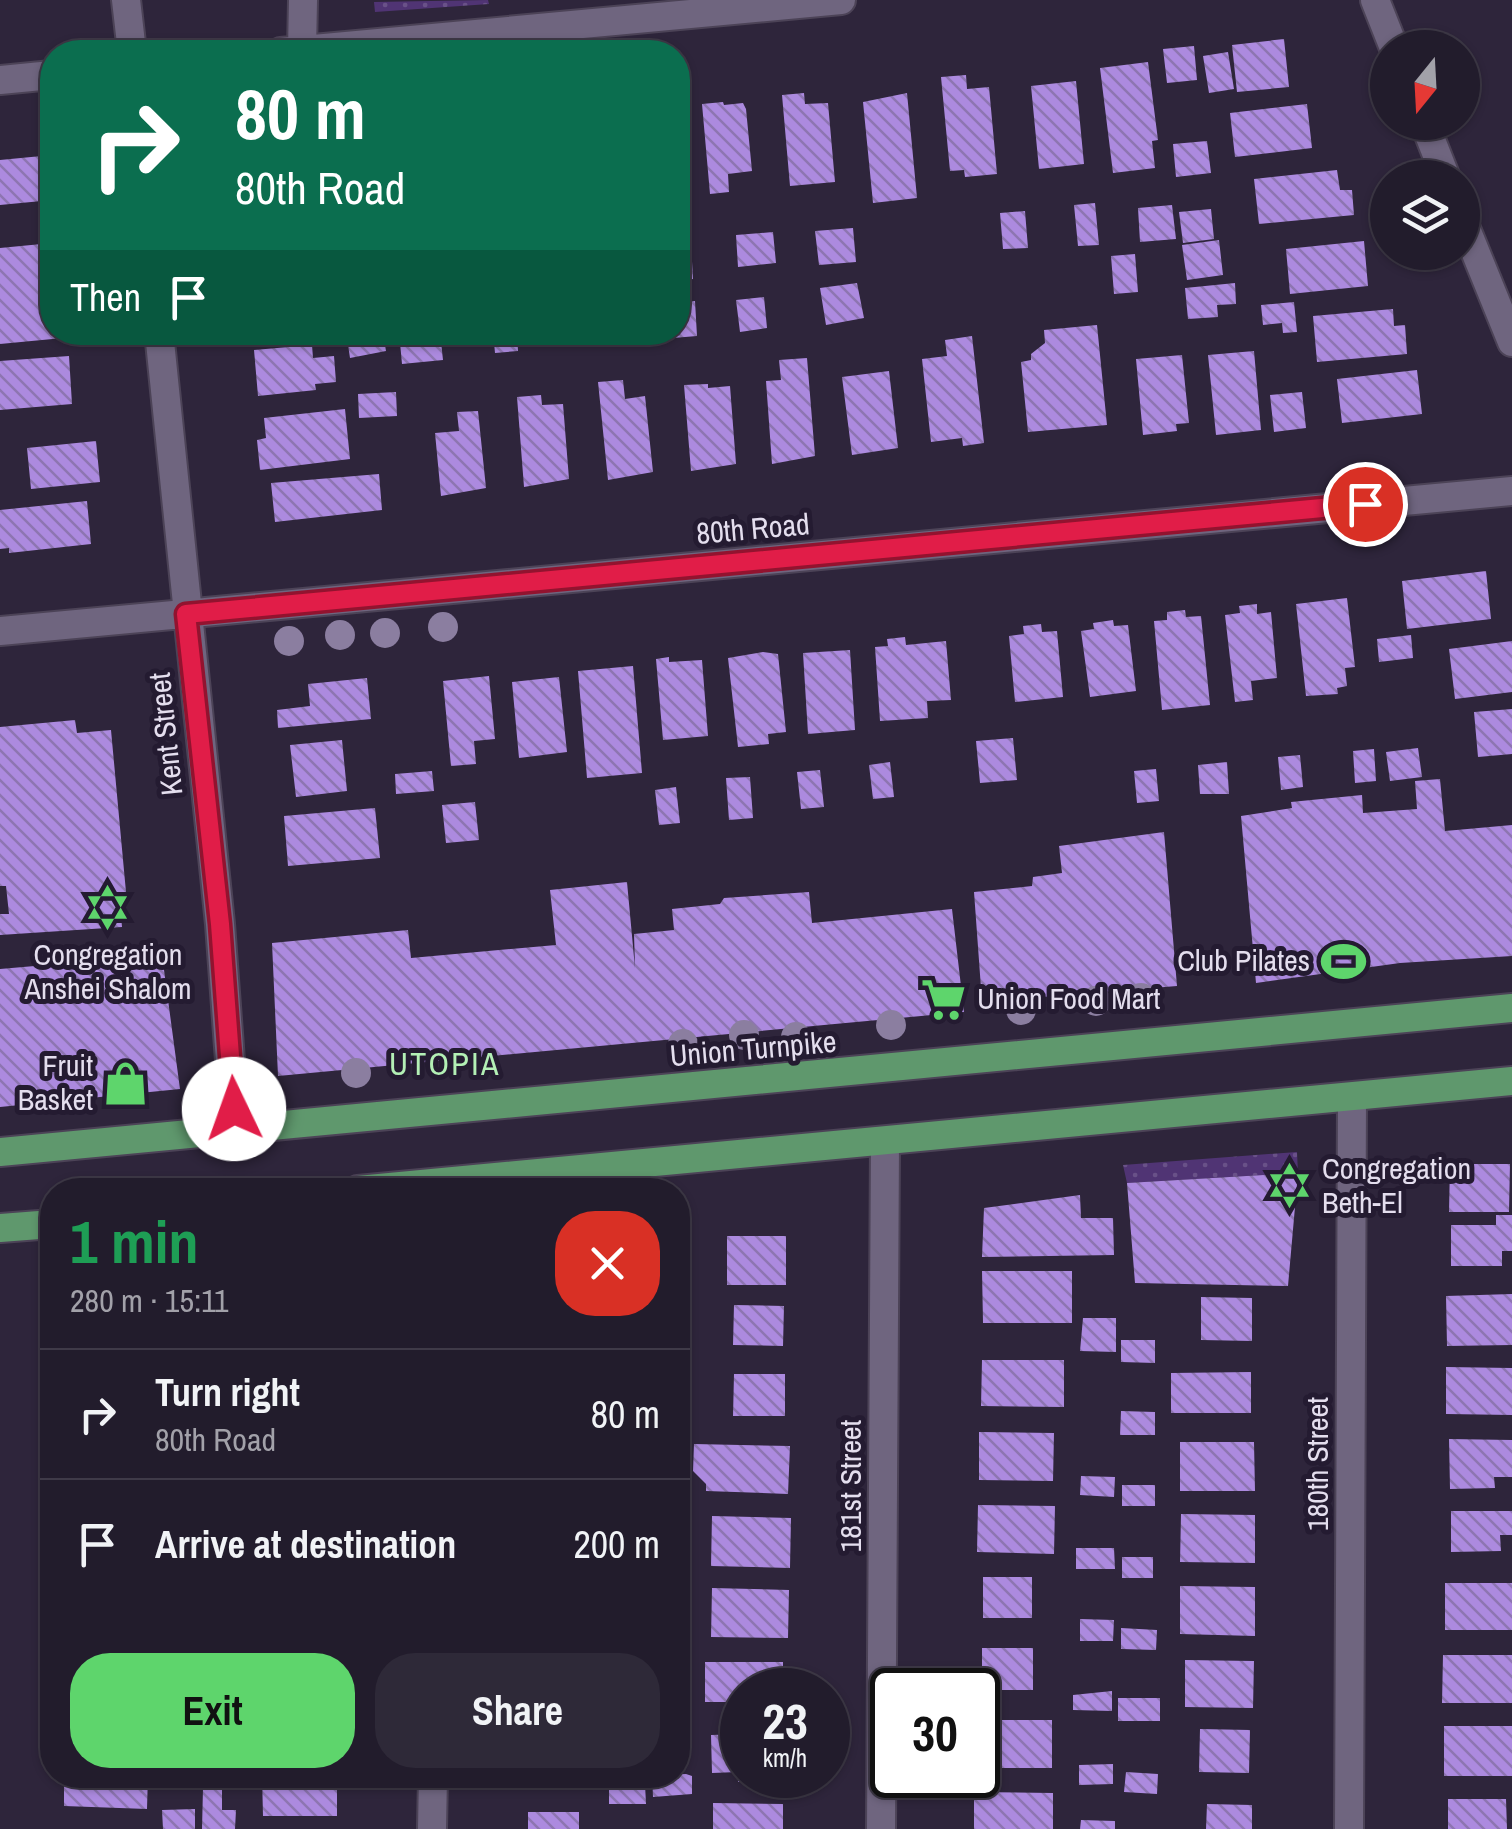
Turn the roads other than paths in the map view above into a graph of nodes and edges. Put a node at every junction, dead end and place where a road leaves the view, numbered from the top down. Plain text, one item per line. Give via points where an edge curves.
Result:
1 (126, 0) edge
2 (304, 0) edge
3 (841, 0) edge
4 (1375, 0) edge
5 (1387, 30) edge
6 (131, 40) edge
7 (295, 40) edge
8 (419, 40) edge
9 (40, 75) edge
10 (0, 80) edge
11 (1480, 263) edge
12 (1512, 342) edge
13 (160, 345) edge
14 (1512, 491) edge
15 (186, 614) junction
16 (0, 632) edge
17 (1512, 1008) edge
18 (1512, 1081) edge
19 (1352, 1099) junction
20 (235, 1129) junction
21 (885, 1142) junction
22 (0, 1152) edge
23 (518, 1178) edge
24 (40, 1225) edge
25 (0, 1228) edge
26 (432, 1788) edge
27 (432, 1829) edge
28 (882, 1829) edge
29 (1349, 1829) edge

1 - 6 street
2 - 7 street
3 - 8 street
4 - 5 street
9 - 10 street
11 - 12 street
13 - 15 street, Kent Street
14 - 15 street, 80th Road
15 - 16 street, 80th Road
15 - 20 street, Kent Street
17 - 20 main road, Union Turnpike
18 - 19 main road
19 - 21 main road
19 - 29 street, 180th Street
20 - 22 main road, Union Turnpike
21 - 23 main road
21 - 28 street, 181st Street
24 - 25 main road
26 - 27 street

